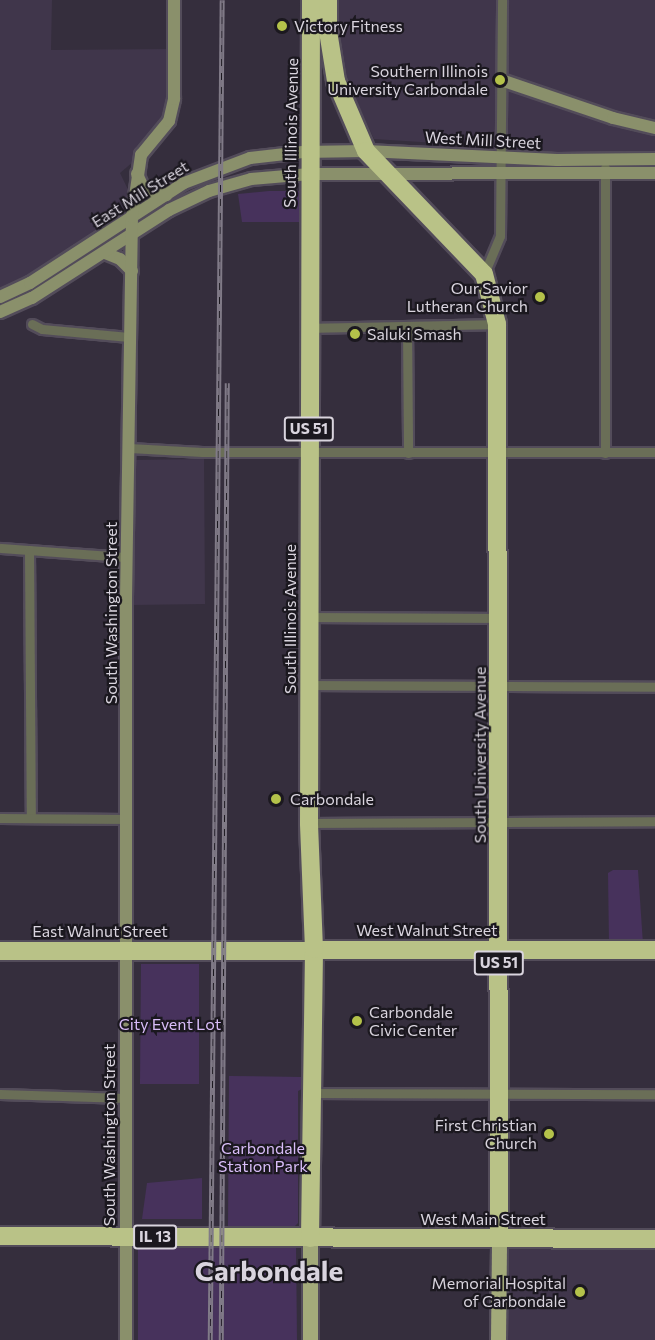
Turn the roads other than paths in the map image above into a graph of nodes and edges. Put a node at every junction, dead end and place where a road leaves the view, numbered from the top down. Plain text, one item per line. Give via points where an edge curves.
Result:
1 (174, 0) edge
2 (311, 0) edge
3 (328, 0) edge
4 (502, 0) edge
5 (501, 80) junction
6 (655, 128) edge
7 (366, 151) junction
8 (310, 152) junction
9 (501, 158) junction
10 (605, 159) junction
11 (655, 159) edge
12 (136, 171) junction
13 (501, 172) junction
14 (655, 172) edge
15 (605, 173) junction
16 (309, 174) junction
17 (386, 174) junction
18 (166, 195) junction
19 (132, 217) junction
20 (133, 237) junction
21 (105, 253) junction
22 (132, 271) junction
23 (484, 274) junction
24 (0, 297) edge
25 (0, 312) edge
26 (32, 324) dead end
27 (497, 324) junction
28 (407, 326) junction
29 (309, 328) junction
30 (129, 337) junction
31 (129, 448) junction
32 (309, 452) junction
33 (655, 452) edge
34 (408, 453) junction
35 (500, 453) junction
36 (605, 453) junction
37 (0, 548) edge
38 (29, 550) junction
39 (127, 556) junction
40 (309, 617) junction
41 (500, 618) junction
42 (309, 685) junction
43 (500, 687) junction
44 (655, 687) edge
45 (0, 818) edge
46 (31, 818) junction
47 (126, 819) junction
48 (500, 819) junction
49 (655, 821) edge
50 (309, 824) junction
51 (314, 949) junction
52 (500, 950) junction
53 (655, 950) edge
54 (0, 951) edge
55 (126, 951) junction
56 (199, 951) joint
57 (499, 1093) junction
58 (0, 1094) edge
59 (312, 1094) junction
60 (655, 1094) edge
61 (125, 1098) junction
62 (0, 1236) edge
63 (126, 1237) junction
64 (310, 1238) junction
65 (499, 1238) junction
66 (655, 1239) edge
67 (126, 1340) edge
68 (310, 1340) edge
69 (498, 1340) edge

1 - 12 street, South Washington Street via 174,99 169,121 141,155
2 - 8 highway, South Illinois Avenue / US 51
3 - 7 highway, US 51 via 328,31 336,81
4 - 5 street
5 - 6 street via 603,115
5 - 9 street
7 - 8 street, West Mill Street
7 - 9 street, West Mill Street
7 - 17 highway, US 51
8 - 16 highway, South Illinois Avenue / US 51
8 - 18 street, East Mill Street via 250,158 202,174
9 - 10 street, West Mill Street
9 - 13 street
10 - 11 street, West Mill Street
10 - 15 street
12 - 18 street via 144,190
12 - 19 street, South Washington Street
13 - 15 street, West Mill Street
13 - 17 street, West Mill Street
13 - 23 street via 500,236
14 - 15 street, West Mill Street
15 - 36 street
16 - 17 street, West Mill Street
16 - 20 street, East Mill Street via 266,176 209,191 168,210
16 - 29 highway, South Illinois Avenue / US 51
17 - 23 highway, US 51
18 - 19 street, East Mill Street
19 - 20 street, South Washington Street
19 - 24 street, East Mill Street via 30,283
20 - 21 street, East Mill Street
20 - 22 street, South Washington Street
21 - 22 street via 120,259
21 - 25 street, East Mill Street via 32,298
22 - 30 street, South Washington Street
23 - 27 highway, South University Avenue / US 51
26 - 30 street via 42,329
27 - 28 street
27 - 35 highway, South University Avenue / US 51
28 - 29 street
28 - 34 street
29 - 32 highway, South Illinois Avenue / US 51
30 - 31 street, South Washington Street
31 - 32 street
31 - 39 street, South Washington Street
32 - 34 street
32 - 40 highway, South Illinois Avenue / US 51
33 - 36 street
34 - 35 street
35 - 36 street
35 - 41 highway, South University Avenue / US 51
37 - 38 street
38 - 39 street
38 - 46 street
39 - 47 street, South Washington Street
40 - 41 street
40 - 42 highway, South Illinois Avenue / US 51
41 - 43 highway, South University Avenue / US 51
42 - 43 street
42 - 50 highway, South Illinois Avenue / US 51
43 - 44 street
43 - 48 highway, South University Avenue / US 51
45 - 46 street
46 - 47 street
47 - 55 street, South Washington Street
48 - 49 street
48 - 50 street
48 - 52 highway, South University Avenue / US 51
50 - 51 highway, South Illinois Avenue / US 51
51 - 52 highway, West Walnut Street
51 - 56 highway, West Walnut Street
51 - 59 highway, South Illinois Avenue / US 51
52 - 53 highway, West Walnut Street
52 - 57 highway, South University Avenue / US 51
54 - 55 highway, East Walnut Street
55 - 56 highway, East Walnut Street
55 - 61 street, South Washington Street
57 - 59 street
57 - 60 street
57 - 65 highway, South University Avenue / US 51
58 - 61 street
59 - 64 highway, South Illinois Avenue / US 51
61 - 63 street, South Washington Street
62 - 63 highway, IL 13
63 - 64 highway, IL 13
63 - 67 street, South Washington Street
64 - 65 highway, West Main Street / IL 13
64 - 68 main road, US 51
65 - 66 highway, West Main Street / IL 13
65 - 69 main road, US 51

